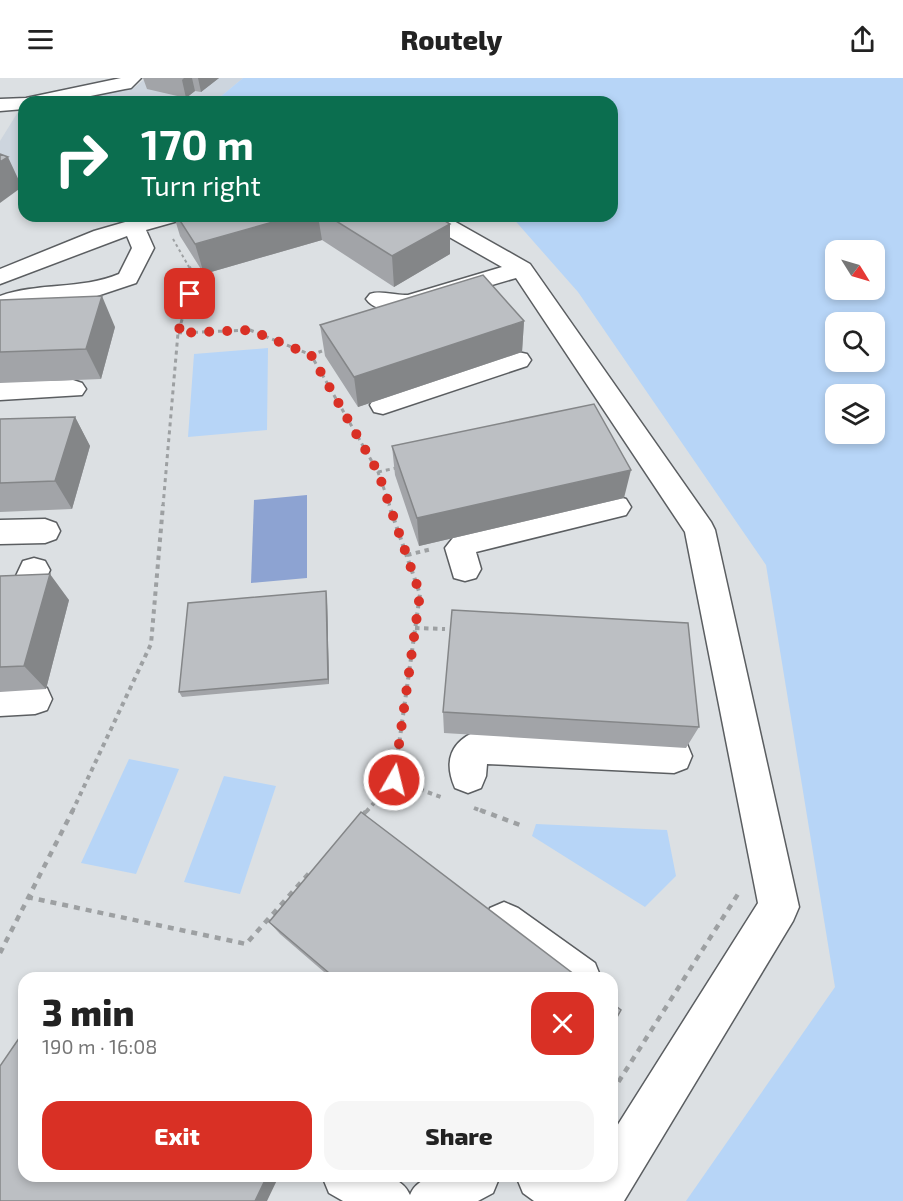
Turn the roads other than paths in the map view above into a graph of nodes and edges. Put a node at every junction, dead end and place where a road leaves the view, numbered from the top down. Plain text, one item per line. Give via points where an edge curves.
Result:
1 (132, 78) edge
2 (63, 96) edge
3 (18, 106) edge
4 (1, 113) edge
5 (440, 222) edge
6 (170, 224) edge
7 (134, 227) junction
8 (522, 269) junction
9 (0, 277) edge
10 (378, 299) dead end
11 (0, 304) edge
12 (474, 308) edge
13 (397, 327) edge
14 (519, 361) dead end
15 (73, 389) dead end
16 (0, 391) edge
17 (383, 405) edge
18 (618, 510) edge
19 (45, 531) dead end
20 (0, 532) edge
21 (465, 569) dead end
22 (34, 570) dead end
23 (0, 592) edge
24 (35, 699) dead end
25 (0, 701) edge
26 (674, 758) edge
27 (468, 776) dead end
28 (476, 901) edge
29 (572, 972) edge
30 (618, 1167) edge
31 (356, 1182) edge
32 (466, 1182) edge
33 (548, 1182) edge
34 (609, 1182) edge
35 (388, 1201) edge
36 (431, 1201) edge
37 (572, 1201) edge
38 (597, 1201) edge

1 - 2 street via 125,84
3 - 4 street
5 - 8 street
6 - 7 street
7 - 9 street
7 - 11 street via 143,248 128,278 101,289 24,294
8 - 10 street via 410,302
8 - 30 street via 700,530 779,907
12 - 13 street via 461,305
14 - 17 street
15 - 16 street
18 - 21 street via 467,542 459,552
19 - 20 street
22 - 23 street via 27,587
24 - 25 street
26 - 27 street via 479,747 470,753
28 - 29 street
31 - 35 street
32 - 36 street
33 - 37 street
34 - 38 street

